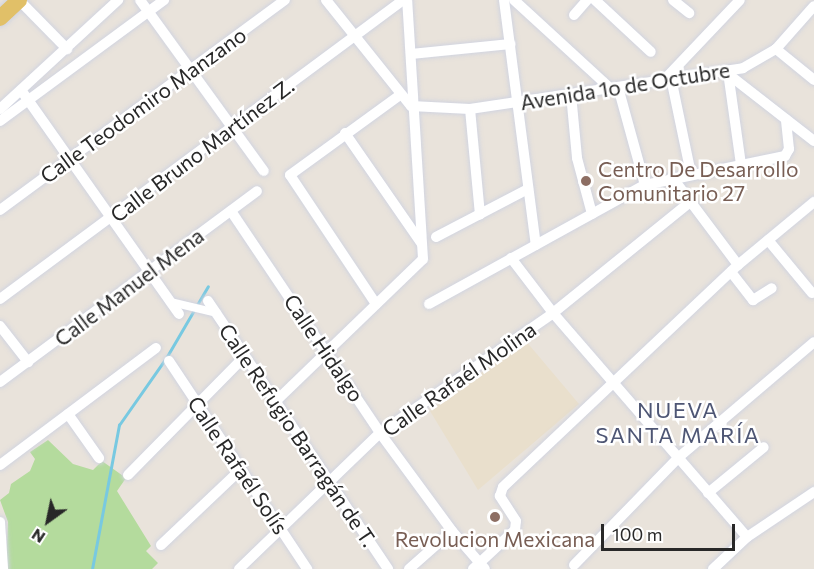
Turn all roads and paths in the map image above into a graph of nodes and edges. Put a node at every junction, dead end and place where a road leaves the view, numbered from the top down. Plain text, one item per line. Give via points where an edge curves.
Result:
1 (19, 0) edge
2 (118, 0) edge
3 (140, 0) edge
4 (164, 0) edge
5 (285, 0) edge
6 (326, 0) edge
7 (405, 0) edge
8 (504, 0) edge
9 (514, 0) edge
10 (587, 0) edge
11 (596, 0) edge
12 (673, 0) edge
13 (740, 0) edge
14 (148, 11) junction
15 (812, 11) edge
16 (688, 13) dead end
17 (574, 15) dead end
18 (0, 18) edge
19 (354, 37) junction
20 (511, 44) junction
21 (67, 49) junction
22 (776, 49) junction
23 (651, 52) dead end
24 (411, 54) junction
25 (190, 69) junction
26 (728, 72) junction
27 (668, 79) junction
28 (814, 80) edge
29 (614, 87) junction
30 (21, 90) junction
31 (572, 94) junction
32 (400, 95) junction
33 (28, 101) junction
34 (520, 101) junction
35 (411, 106) junction
36 (0, 108) edge
37 (470, 109) junction
38 (786, 119) junction
39 (0, 121) edge
40 (232, 127) junction
41 (345, 132) junction
42 (814, 141) edge
43 (69, 159) junction
44 (741, 164) junction
45 (264, 171) dead end
46 (691, 174) junction
47 (672, 177) junction
48 (645, 185) junction
49 (528, 189) junction
50 (257, 191) dead end
51 (690, 202) junction
52 (814, 202) edge
53 (0, 210) edge
54 (231, 211) junction
55 (480, 214) junction
56 (592, 214) junction
57 (111, 217) junction
58 (436, 237) dead end
59 (768, 240) junction
60 (422, 244) junction
61 (536, 244) junction
62 (511, 258) junction
63 (735, 268) junction
64 (150, 273) junction
65 (772, 288) dead end
66 (812, 293) dead end
67 (0, 299) edge
68 (208, 300) dead end
69 (376, 304) junction
70 (429, 304) dead end
71 (175, 306) joint
72 (214, 313) junction
73 (553, 313) junction
74 (0, 326) edge
75 (814, 342) edge
76 (156, 348) dead end
77 (326, 352) junction
78 (245, 356) junction
79 (169, 361) dead end
80 (28, 362) junction
81 (0, 382) edge
82 (614, 384) junction
83 (276, 401) junction
84 (198, 404) junction
85 (68, 414) junction
86 (380, 433) junction
87 (764, 447) dead end
88 (679, 457) junction
89 (99, 458) dead end
90 (0, 465) edge
91 (241, 469) junction
92 (128, 475) dead end
93 (330, 482) junction
94 (812, 490) edge
95 (708, 493) junction
96 (0, 522) edge
97 (281, 530) junction
98 (452, 531) junction
99 (747, 537) junction
100 (161, 545) dead end
101 (574, 565) dead end
102 (479, 567) edge
103 (3, 569) edge
104 (239, 569) edge
105 (307, 569) edge
106 (388, 569) edge
107 (409, 569) edge
108 (713, 569) edge

1 - 18 main road
1 - 21 street
2 - 21 street
3 - 14 street
4 - 14 street
5 - 25 street, Calle Teodomiro Manzano
6 - 19 street
7 - 19 street, Calle Bruno Martínez Z.
7 - 24 street
8 - 20 street
9 - 29 street
10 - 17 street
11 - 23 street
12 - 16 street
13 - 27 street
14 - 25 street
14 - 33 street
15 - 22 street, Avenida 1o de Octubre
19 - 32 street
19 - 40 street, Calle Bruno Martínez Z.
20 - 24 street
20 - 34 street
21 - 30 street
22 - 26 street, Avenida 1o de Octubre via 754,64
22 - 28 street
24 - 35 street
25 - 40 street
25 - 43 street, Calle Teodomiro Manzano
26 - 27 street, Avenida 1o de Octubre
26 - 38 street
26 - 44 street
27 - 29 street, Avenida 1o de Octubre
27 - 46 street
29 - 31 street, Avenida 1o de Octubre
29 - 48 street
30 - 33 street
30 - 36 street
31 - 34 street, Avenida 1o de Octubre
31 - 56 street via 577,158
32 - 35 street
32 - 41 street
33 - 39 street
33 - 43 street
34 - 37 street, Avenida 1o de Octubre
34 - 49 street
35 - 37 street, Avenida 1o de Octubre
35 - 60 street
37 - 55 street
38 - 42 street
38 - 44 street via 787,154
40 - 45 street
40 - 57 street, Calle Bruno Martínez Z.
41 - 60 street
41 - 69 street via 290,175
43 - 53 street, Calle Teodomiro Manzano
43 - 57 street
44 - 46 street
46 - 47 street
47 - 48 street
47 - 51 street
48 - 56 street
49 - 55 street
49 - 61 street
50 - 54 street, Calle Manuel Mena
51 - 63 street
51 - 73 street, Calle Rafaél Molina
52 - 59 street
54 - 64 street, Calle Manuel Mena
54 - 77 street, Calle Hidalgo
55 - 58 street
56 - 61 street
57 - 64 street
57 - 67 street, Calle Bruno Martínez Z.
59 - 63 street
59 - 66 street
60 - 69 street via 420,263
61 - 62 street
62 - 70 street
62 - 73 street
63 - 65 street via 753,300
63 - 82 street
64 - 71 street
64 - 80 street, Calle Manuel Mena
68 - 72 street, Calle Refugio Barragán de T.
69 - 77 street
71 - 72 street
72 - 78 street, Calle Refugio Barragán de T.
73 - 82 street
73 - 86 street, Calle Rafaél Molina
74 - 80 street
75 - 88 street
76 - 85 street
77 - 83 street
77 - 86 street, Calle Hidalgo
78 - 83 street, Calle Refugio Barragán de T.
78 - 84 street
79 - 84 street, Calle Rafaél Solís
80 - 81 street, Calle Manuel Mena
82 - 88 street
82 - 102 street via 503,488 500,496 516,521 515,530
83 - 93 street, Calle Refugio Barragán de T.
84 - 91 street, Calle Rafaél Solís
84 - 92 street
85 - 89 street
85 - 90 street
86 - 93 street, Calle Rafaél Molina
86 - 98 street, Calle Hidalgo
87 - 95 street
88 - 95 street
88 - 101 street
91 - 97 street, Calle Rafaél Solís
91 - 100 street
93 - 97 street, Calle Rafaél Molina
93 - 106 street, Calle Refugio Barragán de T.
94 - 99 street
95 - 99 street
96 - 103 street
97 - 104 street, Calle Rafaél Molina
97 - 105 street, Calle Rafaél Solís
98 - 102 street, Calle Hidalgo
98 - 107 street
99 - 108 street

